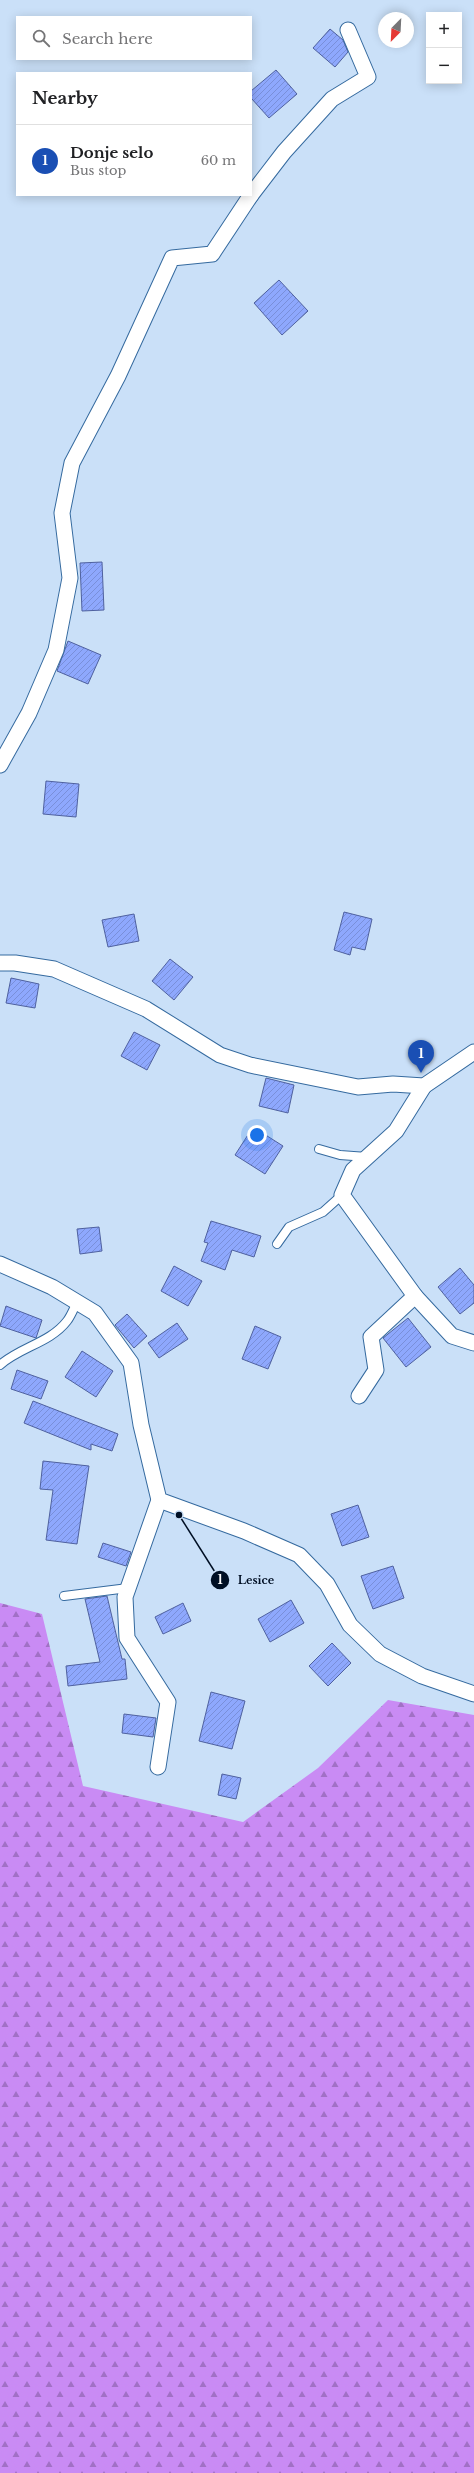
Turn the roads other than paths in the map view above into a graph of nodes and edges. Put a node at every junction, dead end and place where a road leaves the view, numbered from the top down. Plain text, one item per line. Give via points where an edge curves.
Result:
1 (348, 30) dead end
2 (252, 194) edge
3 (250, 196) edge
4 (0, 765) edge
5 (0, 964) edge
6 (474, 1052) edge
7 (424, 1086) junction
8 (320, 1149) dead end
9 (368, 1157) junction
10 (342, 1195) junction
11 (278, 1244) dead end
12 (0, 1264) edge
13 (415, 1296) junction
14 (77, 1302) junction
15 (474, 1343) edge
16 (0, 1366) edge
17 (359, 1396) dead end
18 (159, 1500) junction
19 (128, 1588) junction
20 (64, 1596) dead end
21 (474, 1694) edge
22 (158, 1767) dead end

1 - 2 street via 368,78 328,103 284,152
3 - 4 street via 212,254 172,258 118,376 72,463 62,514 70,578 56,650 29,713
5 - 7 street via 15,963 54,969 146,1010 220,1054 250,1065 358,1087 392,1084
6 - 7 street
7 - 9 street via 396,1131
8 - 9 lane via 340,1156
9 - 10 street via 353,1170
10 - 11 lane via 322,1212 289,1227
10 - 13 street
12 - 14 street via 52,1287
13 - 15 street via 452,1336
13 - 17 street via 371,1337 376,1370
14 - 16 lane via 68,1321 56,1332 24,1349
14 - 18 street via 95,1313 131,1363 141,1425
18 - 19 street
18 - 21 street via 244,1531 299,1555 327,1584 350,1625 380,1654 422,1676
19 - 20 lane
19 - 22 street via 127,1638 168,1702

